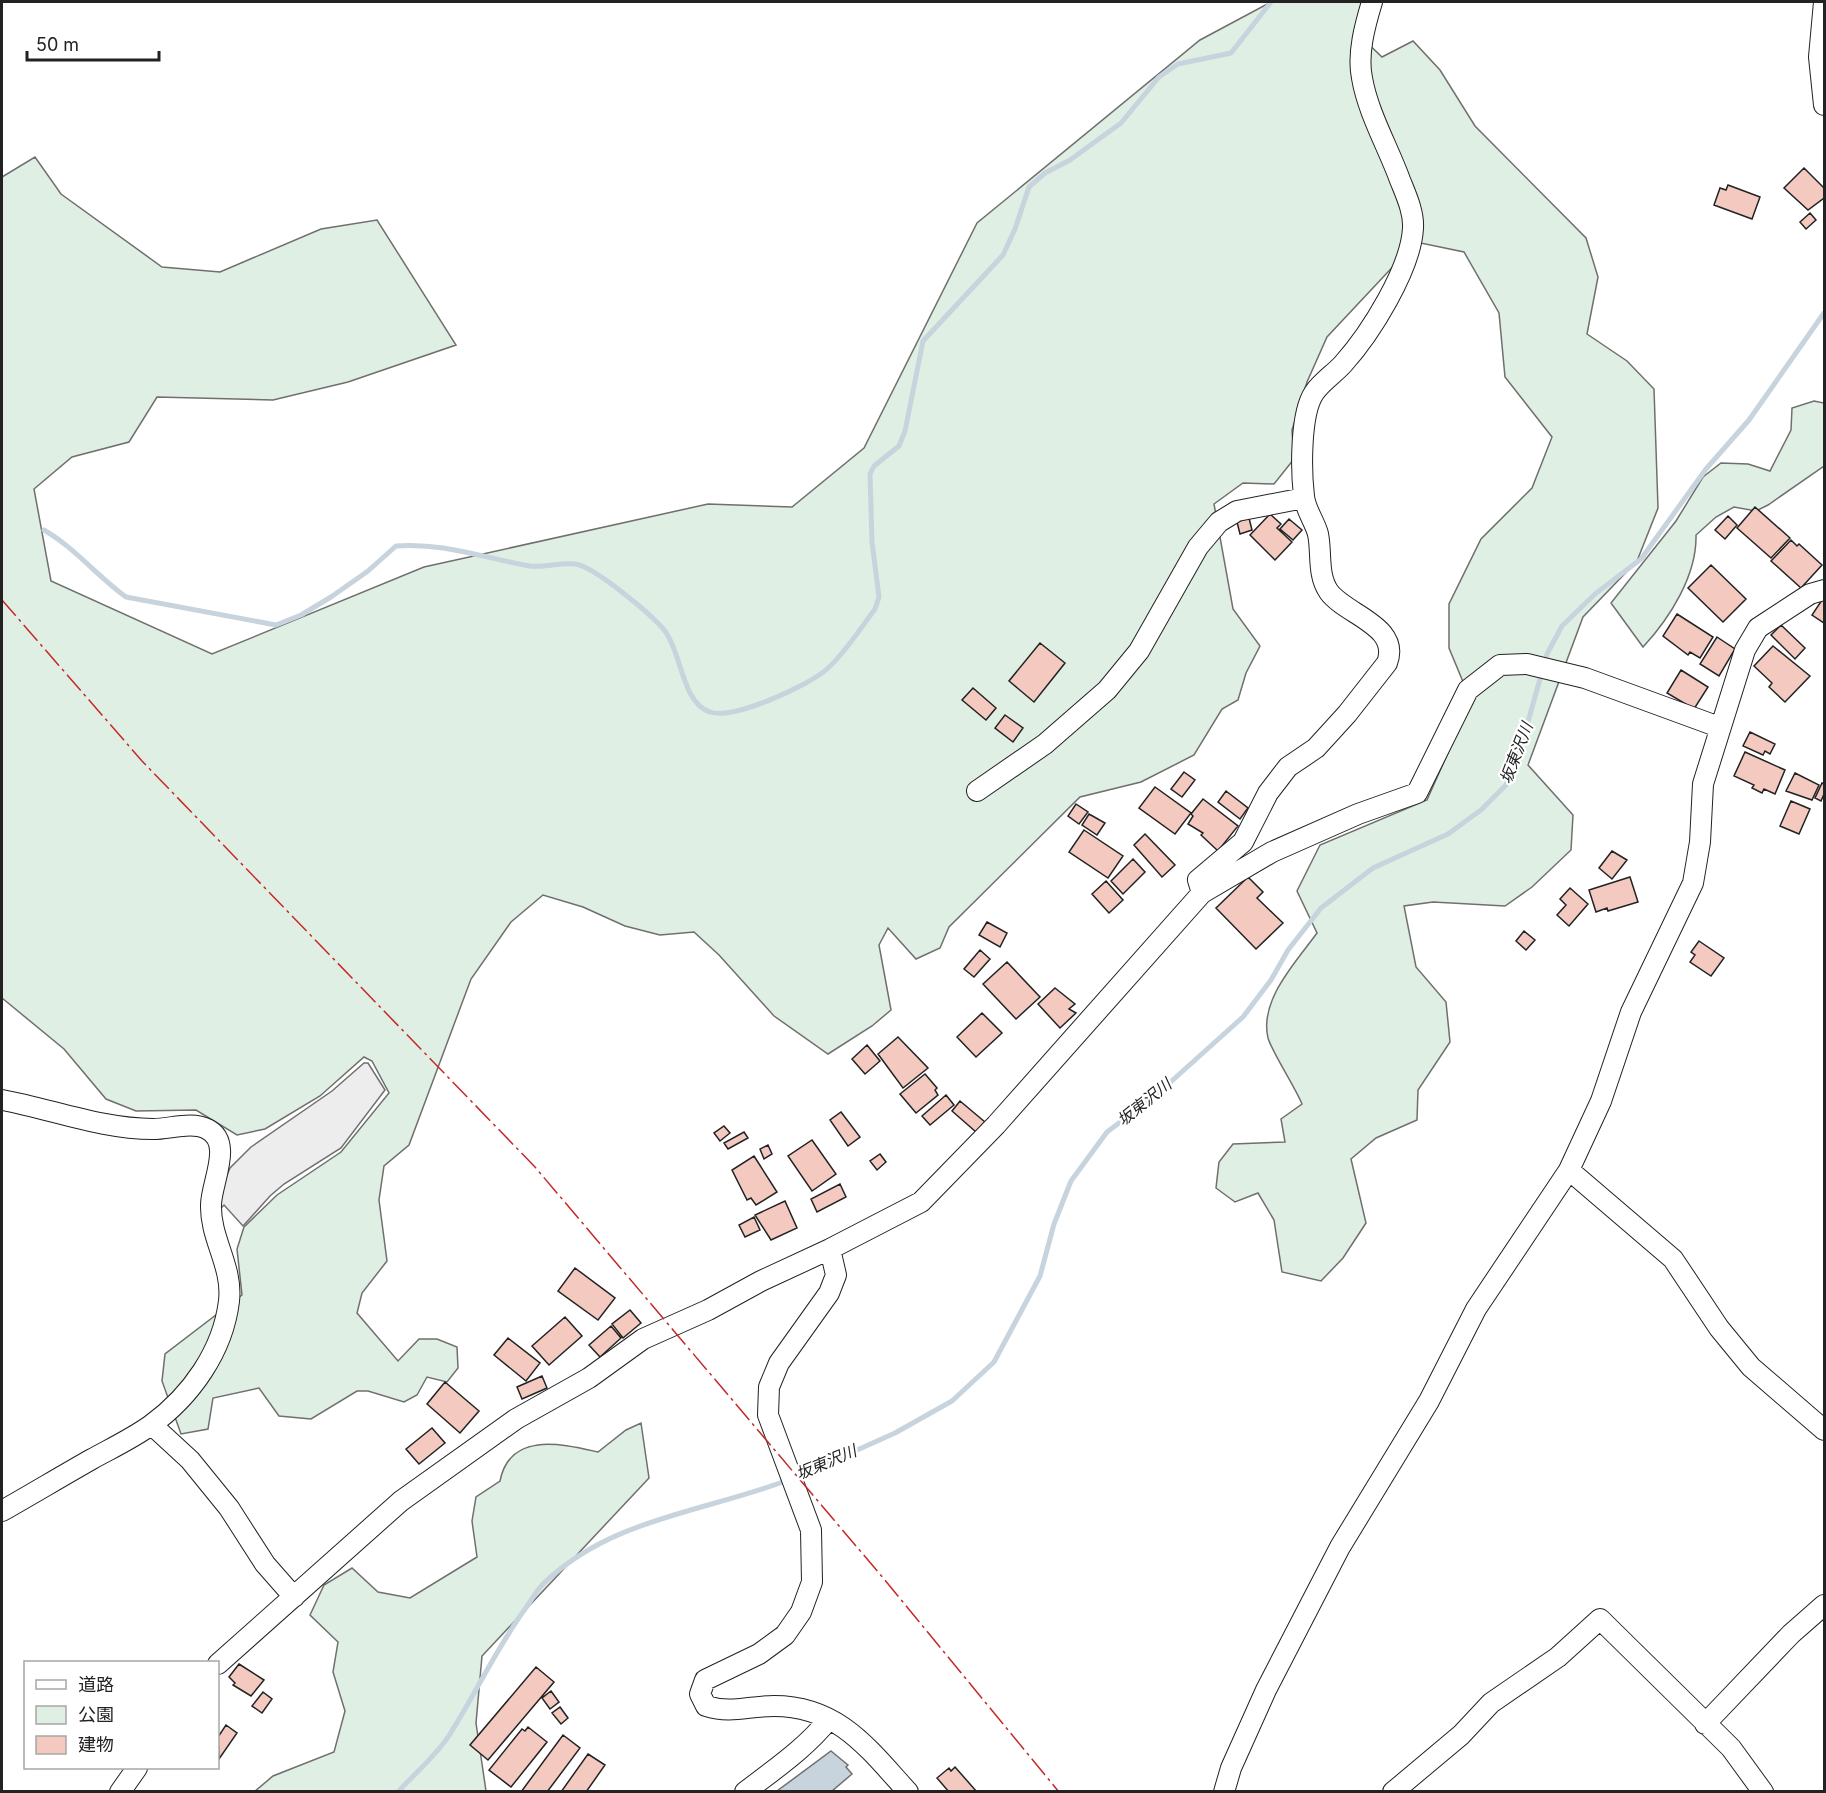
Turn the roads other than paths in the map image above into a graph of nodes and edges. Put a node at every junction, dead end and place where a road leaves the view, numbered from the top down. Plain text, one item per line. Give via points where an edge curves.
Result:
1 (1371, 2) edge
2 (1824, 2) edge
3 (1824, 105) edge
4 (1304, 498) junction
5 (1824, 590) edge
6 (1719, 726) junction
7 (977, 791) dead end
8 (1202, 893) junction
9 (2, 1100) edge
10 (1569, 1170) junction
11 (830, 1249) junction
12 (152, 1425) junction
13 (1824, 1430) edge
14 (2, 1511) edge
15 (294, 1597) junction
16 (1824, 1605) edge
17 (219, 1663) edge
18 (829, 1719) junction
19 (1705, 1724) junction
20 (136, 1769) edge
21 (120, 1791) edge
22 (745, 1791) edge
23 (908, 1791) edge
24 (1224, 1791) edge
25 (1393, 1791) edge
26 (1763, 1791) edge

1 - 4 street via 1365,24 1361,77 1405,194 1413,229 1379,318 1313,394 1304,426
2 - 3 street via 1819,57
4 - 7 street via 1237,511 1220,522 1198,547 1139,651 1107,690 1045,744
4 - 8 street via 1318,535 1321,572 1329,592 1381,632 1390,644 1390,654 1347,714 1316,748 1288,768 1268,794 1243,843 1198,880
5 - 6 street via 1810,594 1758,628 1745,650
6 - 8 street via 1585,678 1527,664 1500,665 1468,690 1417,793 1272,852
6 - 10 street via 1703,784 1693,883 1631,1012 1601,1101
8 - 11 street via 996,1125 921,1202
9 - 12 street via 122,1127 192,1125 208,1129 219,1141 210,1224 229,1274 223,1333 190,1388
10 - 13 street via 1673,1259 1719,1328 1751,1367
10 - 24 street via 1476,1309 1430,1401 1340,1547 1266,1690
11 - 15 street via 643,1339 589,1378 516,1419 401,1501
11 - 18 street via 836,1275 830,1293 779,1363 769,1387 768,1415 811,1530 812,1582 801,1612 785,1635 759,1654 705,1680 700,1694 706,1706 724,1712 755,1706 795,1706
12 - 14 street
12 - 15 street via 190,1460 229,1508 265,1564
15 - 17 street
16 - 19 street
18 - 22 street via 788,1760
18 - 23 street via 854,1733
19 - 25 street via 1600,1619 1558,1657 1491,1703 1461,1735
19 - 26 street via 1731,1748
20 - 21 street

